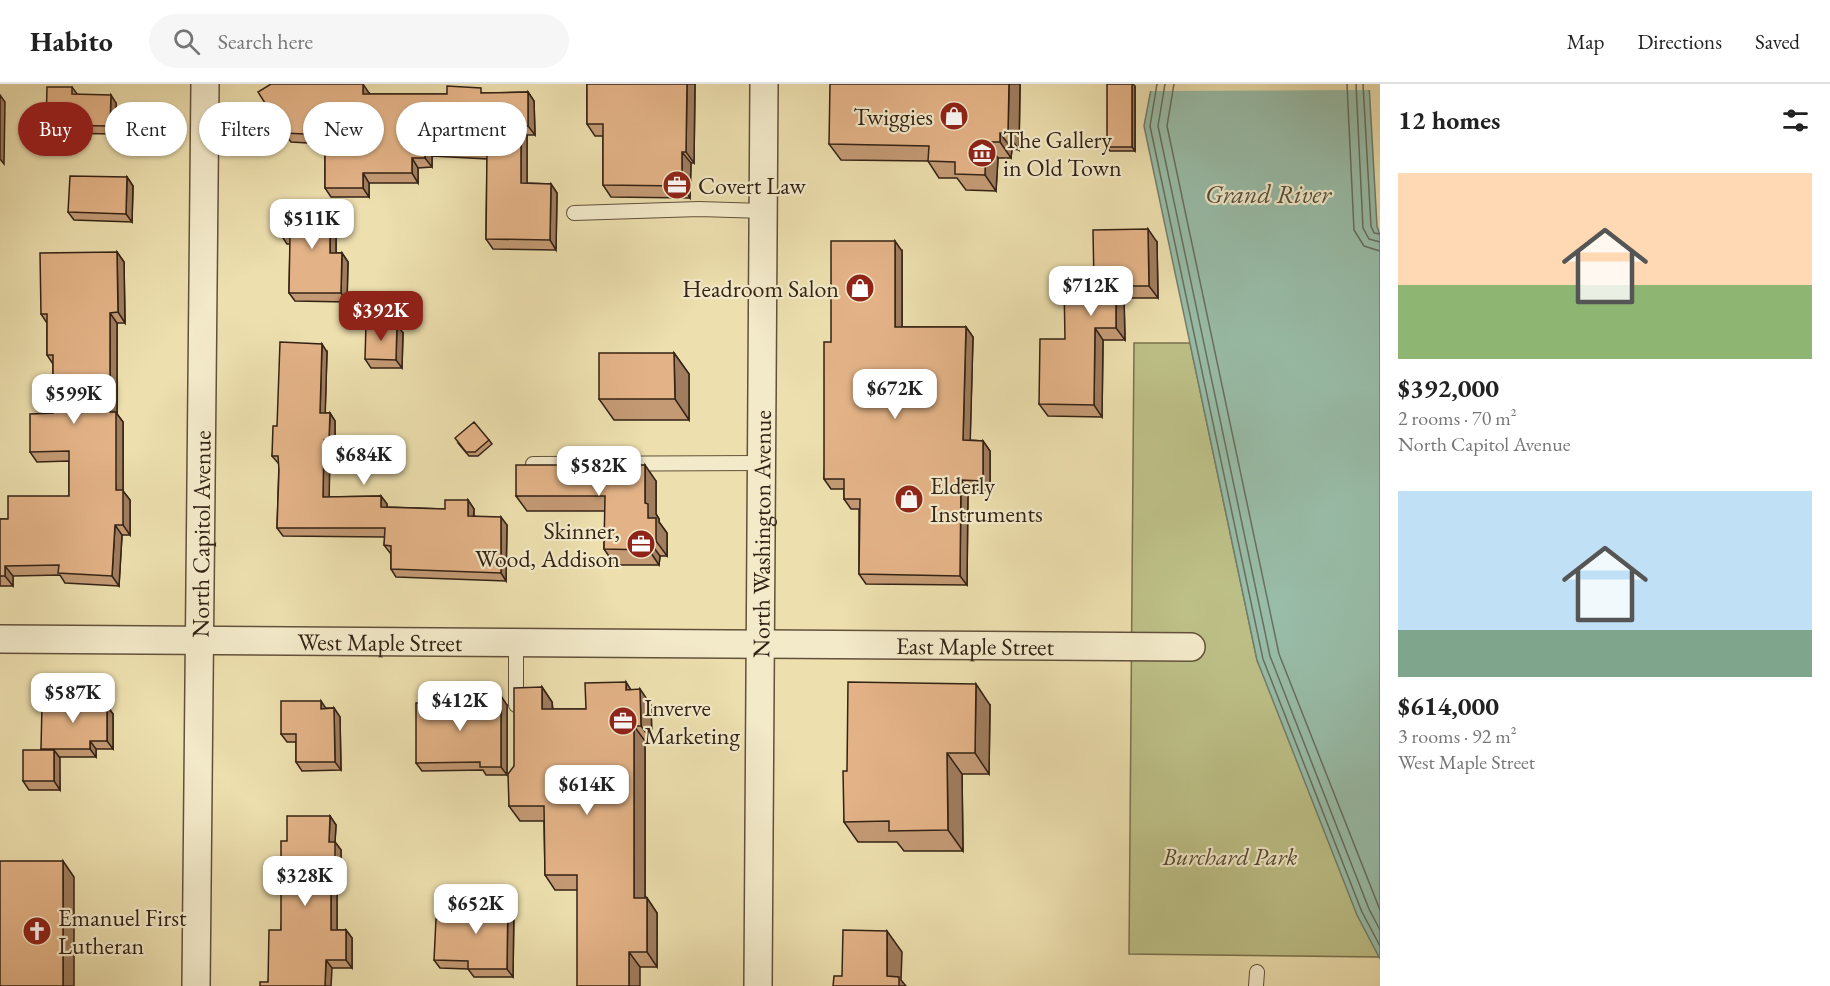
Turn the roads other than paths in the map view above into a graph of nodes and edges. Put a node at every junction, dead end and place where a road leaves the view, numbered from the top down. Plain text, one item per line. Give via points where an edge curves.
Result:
1 (205, 84) edge
2 (764, 84) edge
3 (765, 211) junction
4 (574, 213) dead end
5 (762, 463) junction
6 (533, 464) edge
7 (0, 639) edge
8 (199, 641) junction
9 (516, 644) junction
10 (760, 645) junction
11 (1191, 647) dead end
12 (516, 721) edge
13 (196, 986) edge
14 (758, 986) edge

1 - 8 street, North Capitol Avenue
2 - 3 street, North Washington Avenue
3 - 4 lane
3 - 5 street, North Washington Avenue
5 - 6 lane
5 - 10 street, North Washington Avenue
7 - 8 street, West Maple Street
8 - 9 street, West Maple Street
8 - 13 street, North Capitol Avenue
9 - 10 street, West Maple Street
9 - 12 lane
10 - 11 street, East Maple Street
10 - 14 street, North Washington Avenue

